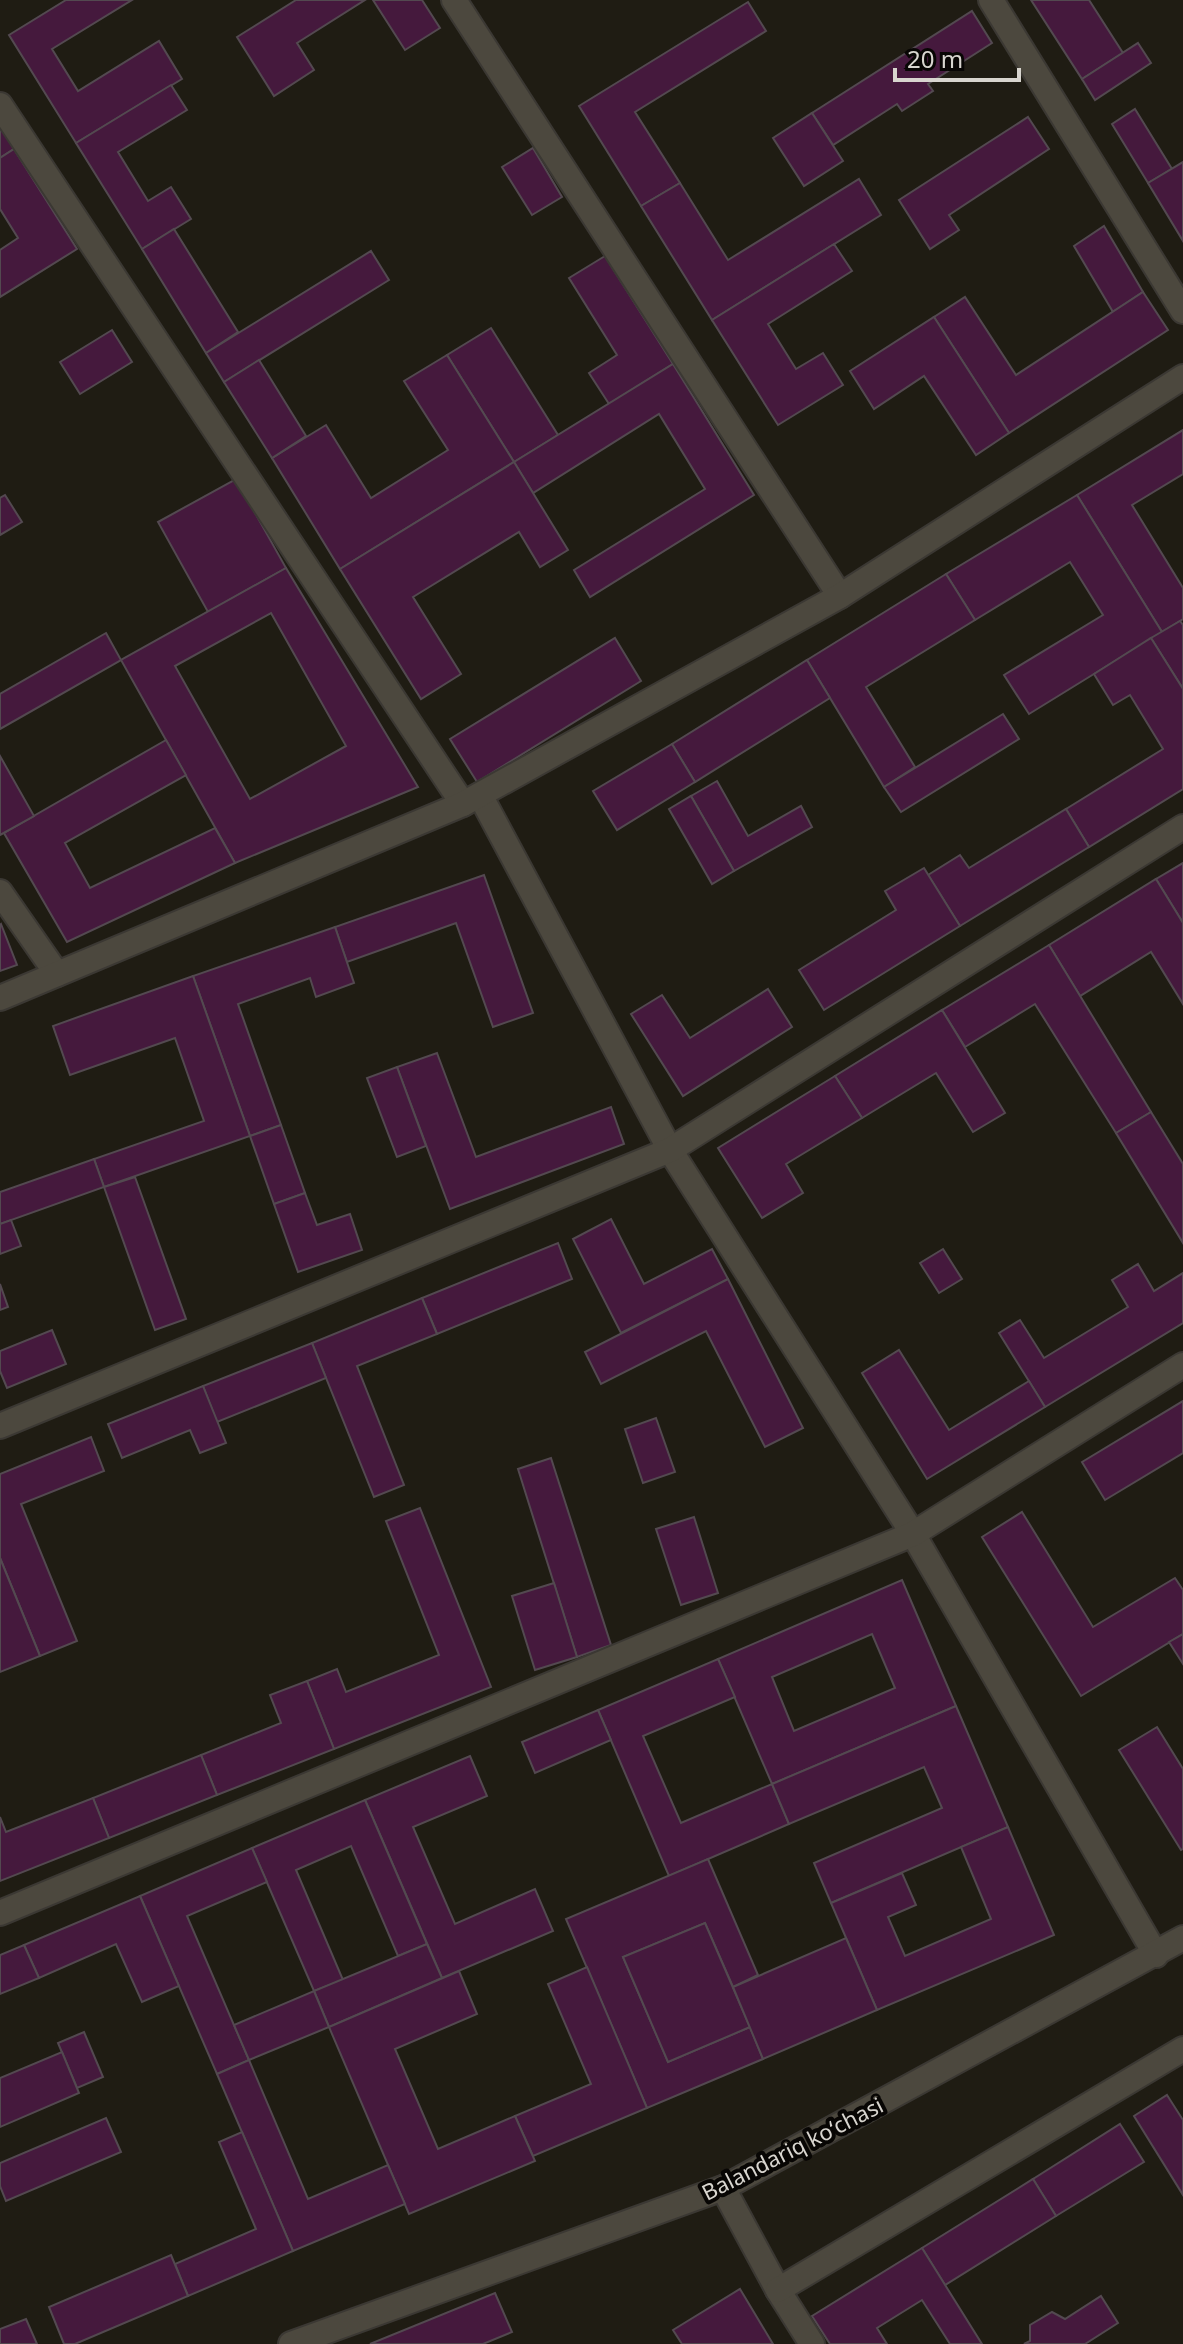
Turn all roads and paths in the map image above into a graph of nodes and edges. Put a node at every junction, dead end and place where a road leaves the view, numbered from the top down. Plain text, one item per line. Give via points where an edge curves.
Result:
1 (454, 0) edge
2 (991, 0) edge
3 (0, 105) edge
4 (1183, 311) edge
5 (1183, 377) edge
6 (840, 596) junction
7 (471, 799) junction
8 (1183, 827) edge
9 (0, 892) edge
10 (57, 974) junction
11 (0, 998) edge
12 (670, 1150) junction
13 (1183, 1365) edge
14 (0, 1426) edge
15 (913, 1534) junction
16 (0, 1913) edge
17 (1183, 1938) edge
18 (1156, 1955) junction
19 (1183, 2049) edge
20 (723, 2188) junction
21 (778, 2290) junction
22 (291, 2344) edge
23 (812, 2344) edge

1 - 6 street
2 - 4 street
3 - 7 street
5 - 6 street
6 - 7 street
7 - 10 street
7 - 12 street
8 - 12 street
9 - 10 street
10 - 11 street
12 - 14 street
12 - 15 street
13 - 15 street
15 - 16 street
15 - 18 street
17 - 18 street, Balandariq koʻchasi
18 - 20 street, Balandariq koʻchasi
19 - 21 street
20 - 21 street
20 - 22 street, Balandariq koʻchasi
21 - 23 street

